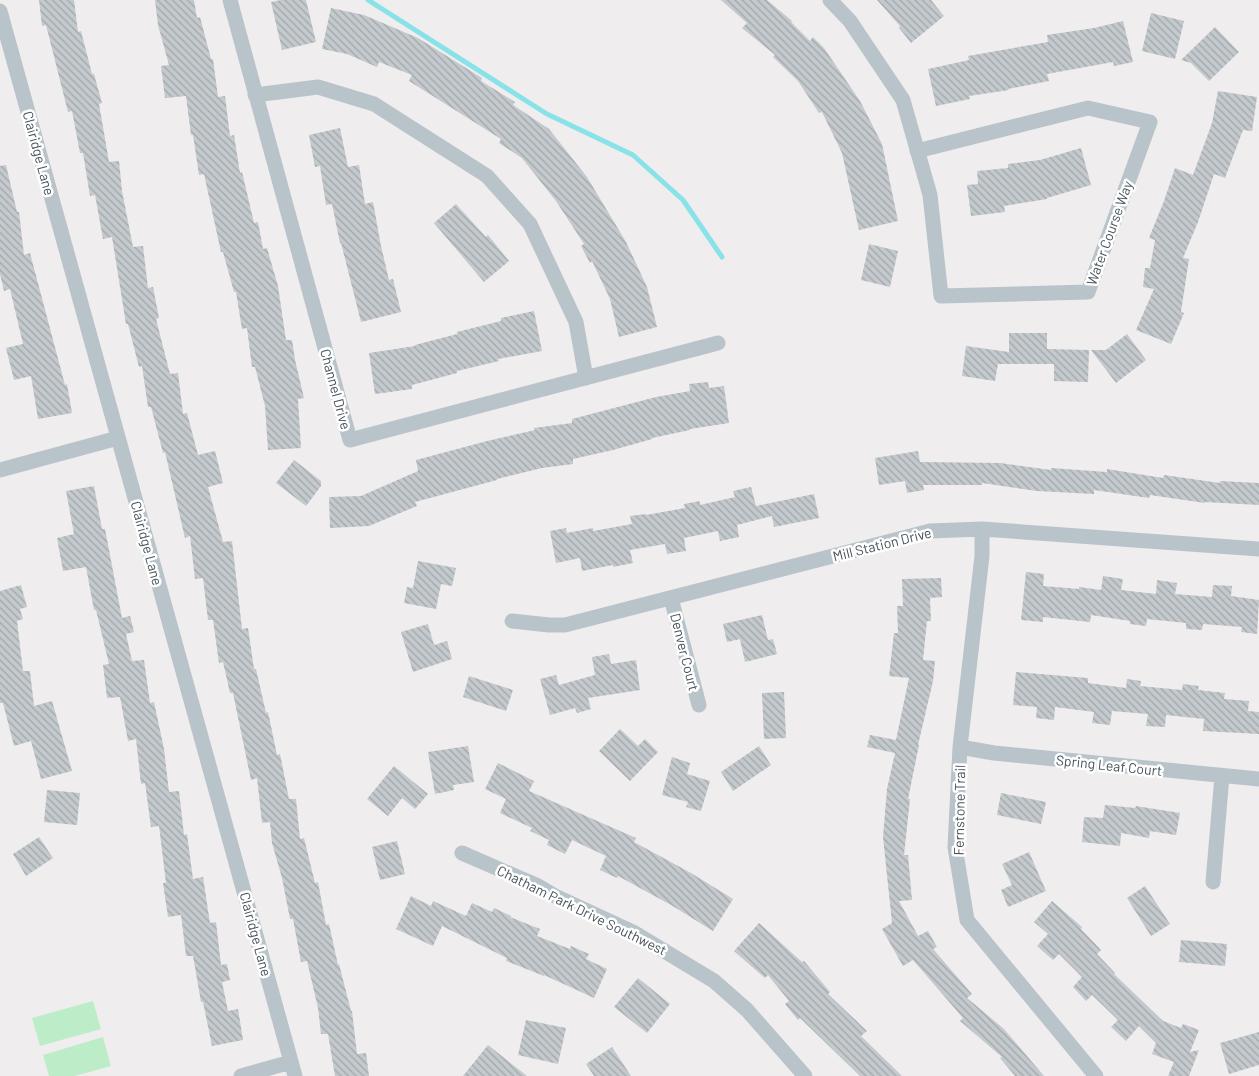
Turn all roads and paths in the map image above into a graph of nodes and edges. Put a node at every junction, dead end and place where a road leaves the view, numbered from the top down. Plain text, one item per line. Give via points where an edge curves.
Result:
1 (230, 0) edge
2 (830, 0) edge
3 (0, 10) edge
4 (256, 95) junction
5 (917, 151) junction
6 (718, 343) dead end
7 (586, 378) junction
8 (118, 438) junction
9 (0, 470) edge
10 (982, 529) junction
11 (1259, 549) edge
12 (672, 598) junction
13 (512, 621) dead end
14 (698, 705) dead end
15 (960, 747) junction
16 (1222, 776) junction
17 (1259, 779) edge
18 (462, 853) dead end
19 (1213, 882) dead end
20 (293, 1069) edge
21 (241, 1076) edge
22 (805, 1076) edge
23 (1096, 1076) edge

1 - 4 street, Channel Drive
2 - 5 street, Water Course Way via 850,21 903,100
3 - 8 street, Clairidge Lane
4 - 7 street via 318,87 374,104 487,176 530,224 576,322
4 - 7 street, Channel Drive via 350,440
5 - 5 street, Water Course Way via 930,195 941,296 1088,292 1150,122 1088,108
6 - 7 street, Channel Drive
8 - 9 street
8 - 20 street, Clairidge Lane
10 - 11 street, Mill Station Drive
10 - 12 street, Mill Station Drive via 930,531
10 - 15 street, Fernstone Trail via 982,556
12 - 13 street, Mill Station Drive via 565,625
12 - 14 street, Denver Court
15 - 16 street, Spring Leaf Court
15 - 23 street, Fernstone Trail via 955,847 967,920
16 - 17 street, Spring Leaf Court
16 - 19 street
18 - 22 street, Chatham Park Drive Southwest via 633,932 714,981 747,1010
20 - 21 street

